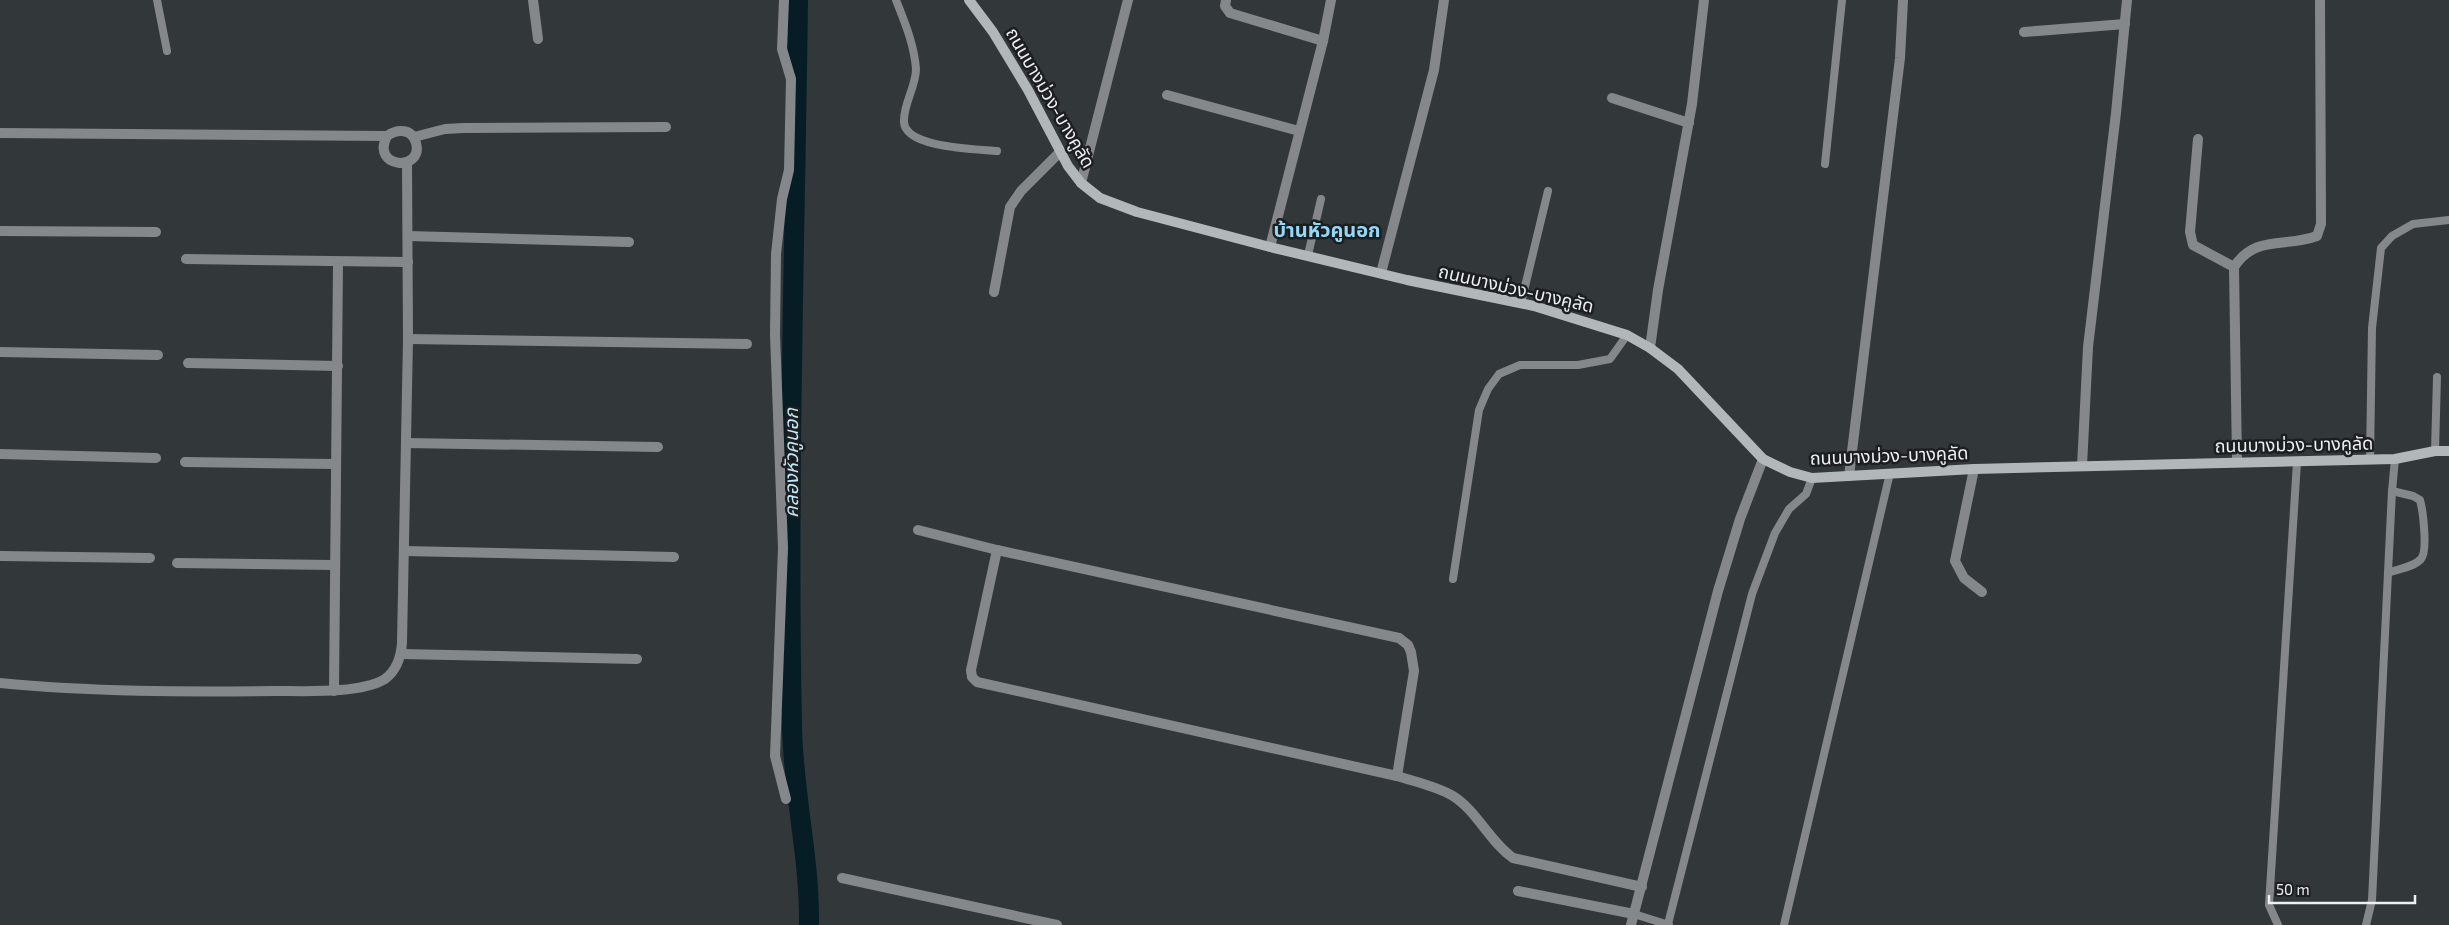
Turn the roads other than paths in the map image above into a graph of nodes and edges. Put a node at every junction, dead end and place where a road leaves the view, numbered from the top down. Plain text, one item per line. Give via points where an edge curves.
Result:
1 (157, 0) edge
2 (533, 0) edge
3 (784, 0) edge
4 (896, 0) edge
5 (968, 0) edge
6 (1128, 0) edge
7 (1226, 0) edge
8 (1331, 0) edge
9 (1444, 0) edge
10 (1704, 0) edge
11 (1842, 0) edge
12 (1903, 0) edge
13 (2127, 0) edge
14 (2320, 0) edge
15 (2125, 24) junction
16 (2024, 32) dead end
17 (538, 39) dead end
18 (1323, 41) junction
19 (167, 51) dead end
20 (1167, 95) dead end
21 (1612, 98) dead end
22 (1688, 123) junction
23 (666, 126) dead end
24 (1299, 132) junction
25 (0, 133) edge
26 (387, 136) junction
27 (414, 137) junction
28 (2198, 139) dead end
29 (996, 151) dead end
30 (1060, 152) junction
31 (407, 162) junction
32 (1826, 164) dead end
33 (1081, 183) junction
34 (1548, 190) dead end
35 (1321, 199) dead end
36 (2449, 220) edge
37 (0, 231) edge
38 (156, 232) dead end
39 (408, 236) junction
40 (629, 242) dead end
41 (1270, 247) junction
42 (1308, 255) junction
43 (186, 259) dead end
44 (338, 262) junction
45 (408, 262) junction
46 (2234, 267) junction
47 (1381, 273) junction
48 (994, 292) dead end
49 (1521, 303) junction
50 (1628, 335) junction
51 (408, 339) junction
52 (747, 344) dead end
53 (1650, 348) junction
54 (0, 352) edge
55 (158, 356) dead end
56 (188, 363) dead end
57 (338, 366) junction
58 (2437, 377) dead end
59 (406, 443) junction
60 (658, 447) dead end
61 (2435, 451) junction
62 (2449, 451) edge
63 (0, 454) edge
64 (156, 458) dead end
65 (1763, 459) junction
66 (2370, 460) junction
67 (2395, 460) junction
68 (2237, 461) junction
69 (185, 462) dead end
70 (2297, 462) junction
71 (335, 464) junction
72 (2082, 466) junction
73 (1974, 469) junction
74 (1890, 473) junction
75 (1850, 476) junction
76 (1812, 478) junction
77 (2392, 491) junction
78 (918, 530) dead end
79 (997, 550) junction
80 (404, 551) junction
81 (0, 556) edge
82 (674, 556) dead end
83 (150, 558) dead end
84 (177, 563) dead end
85 (334, 565) junction
86 (2388, 573) junction
87 (1453, 579) dead end
88 (1982, 592) dead end
89 (401, 654) junction
90 (637, 659) dead end
91 (0, 682) edge
92 (334, 691) junction
93 (1398, 776) junction
94 (786, 799) dead end
95 (842, 878) dead end
96 (1642, 887) junction
97 (1518, 891) dead end
98 (1634, 914) junction
99 (1057, 925) edge
100 (1631, 925) edge
101 (1669, 925) edge
102 (1784, 925) edge
103 (2278, 925) edge
104 (2366, 925) edge

1 - 19 lane
2 - 17 street
3 - 94 street via 782,49 791,78 789,170 776,254 783,548 775,756
4 - 29 lane via 907,24 916,71 904,122 907,132 933,144
5 - 30 street, ถนนบางม่วง-บางคูลัด via 993,32
6 - 33 street
7 - 18 street via 1230,13
8 - 18 street
9 - 47 street via 1434,70
10 - 22 street
11 - 32 lane
12 - 75 street via 1900,58
13 - 15 street
14 - 46 street via 2322,169 2319,230 2317,236 2308,240 2259,245 2243,254
15 - 16 street
15 - 72 street via 2088,347
18 - 24 street
20 - 24 street
21 - 22 street
22 - 53 street
23 - 27 street via 463,128
24 - 41 street
25 - 26 street
26 - 27 street via 401,130
26 - 31 street via 384,150 387,157 400,164
27 - 31 street via 417,151
28 - 46 street via 2190,232 2193,245
30 - 33 street, ถนนบางม่วง-บางคูลัด
30 - 48 street via 1021,191 1010,207
31 - 39 street
33 - 41 street, ถนนบางม่วง-บางคูลัด via 1100,198 1137,212
34 - 49 lane
35 - 42 lane
36 - 66 lane via 2413,224 2392,236 2381,248 2372,328
37 - 38 street
39 - 40 street
39 - 45 street
41 - 42 street, ถนนบางม่วง-บางคูลัด
42 - 47 street, ถนนบางม่วง-บางคูลัด
43 - 44 street
44 - 45 street
44 - 57 street
45 - 51 street
46 - 68 street
47 - 49 street, ถนนบางม่วง-บางคูลัด
49 - 50 street, ถนนบางม่วง-บางคูลัด
50 - 53 street, ถนนบางม่วง-บางคูลัด
50 - 87 lane via 1610,359 1578,365 1520,364 1499,374 1488,389 1479,410
51 - 52 street
51 - 59 street
53 - 65 street, ถนนบางม่วง-บางคูลัด via 1678,369
54 - 55 street
56 - 57 street
57 - 71 street
58 - 61 lane
59 - 60 street
59 - 80 street
61 - 62 street, ถนนบางม่วง-บางคูลัด
61 - 67 street, ถนนบางม่วง-บางคูลัด
63 - 64 street
65 - 76 street, ถนนบางม่วง-บางคูลัด
65 - 96 street via 1718,590
66 - 67 street, ถนนบางม่วง-บางคูลัด
66 - 70 street, ถนนบางม่วง-บางคูลัด
67 - 77 lane
68 - 70 street, ถนนบางม่วง-บางคูลัด
68 - 72 street, ถนนบางม่วง-บางคูลัด
69 - 71 street
70 - 103 lane via 2269,906
71 - 85 street
72 - 73 street, ถนนบางม่วง-บางคูลัด
73 - 74 street, ถนนบางม่วง-บางคูลัด
73 - 88 street via 1955,561 1964,578
74 - 75 street, ถนนบางม่วง-บางคูลัด
74 - 102 lane
75 - 76 street, ถนนบางม่วง-บางคูลัด
76 - 101 lane via 1806,494 1789,509 1774,533 1752,594
77 - 86 lane
77 - 86 lane via 2420,500 2425,549 2416,563
78 - 79 street
79 - 93 street via 1399,638 1408,645 1414,666
79 - 93 street via 970,670 978,682
80 - 82 street
80 - 89 street
81 - 83 street
84 - 85 street
85 - 92 street
86 - 104 lane via 2372,900
89 - 90 street
89 - 92 street via 394,670 385,678 374,684
91 - 92 street via 224,692
93 - 96 street via 1454,796 1512,858
95 - 99 street
96 - 98 street
97 - 98 street
98 - 100 street
98 - 101 lane

